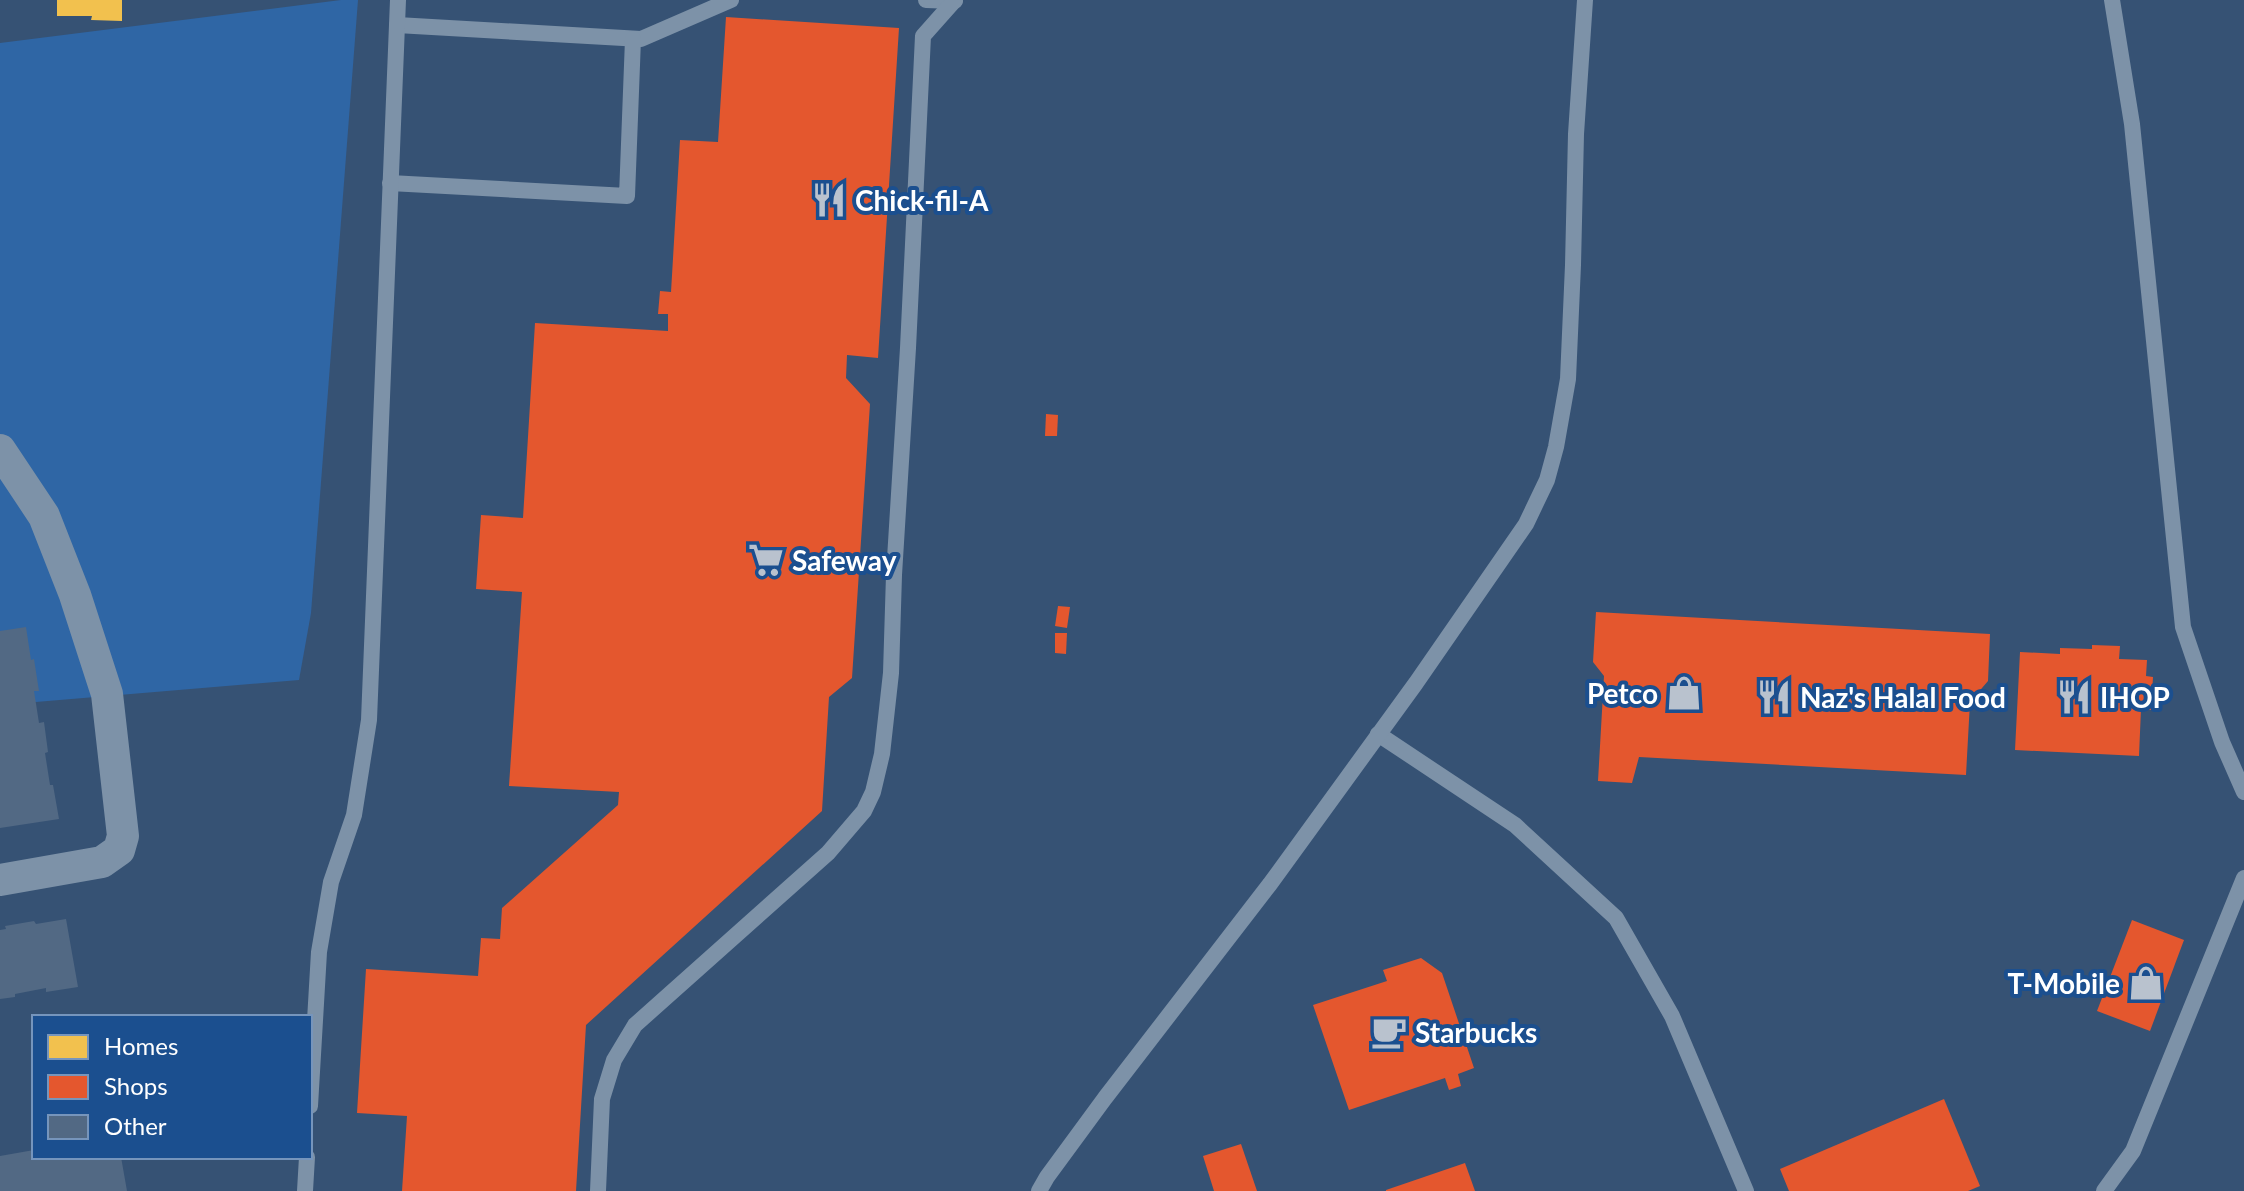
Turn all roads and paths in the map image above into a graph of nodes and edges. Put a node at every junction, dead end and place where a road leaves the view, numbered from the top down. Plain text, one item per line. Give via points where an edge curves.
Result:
1 (398, 0) edge
2 (731, 0) edge
3 (926, 0) edge
4 (955, 0) edge
5 (1585, 0) edge
6 (2112, 0) edge
7 (397, 25) junction
8 (633, 39) junction
9 (390, 183) junction
10 (0, 450) edge
11 (10, 484) edge
12 (1378, 734) junction
13 (2244, 792) edge
14 (2244, 878) edge
15 (0, 880) edge
16 (312, 1072) edge
17 (307, 1159) edge
18 (305, 1191) edge
19 (598, 1191) edge
20 (1039, 1191) edge
21 (1746, 1191) edge
22 (2104, 1191) edge

1 - 7 lane
2 - 8 lane
3 - 4 lane
4 - 19 lane via 923,36 891,673 873,792 864,811 828,853 635,1025 614,1060 602,1099
5 - 12 lane via 1568,379 1547,480 1504,559
6 - 13 lane via 2132,124 2183,627
7 - 8 lane
7 - 9 lane
8 - 9 lane via 627,196
9 - 16 lane via 369,720 354,815 331,882 319,952
10 - 11 street
11 - 15 street via 44,516 107,694 123,836 119,850 102,862
12 - 20 lane
12 - 21 lane via 1515,825 1616,918 1672,1016
14 - 22 lane via 2133,1151
17 - 18 lane

